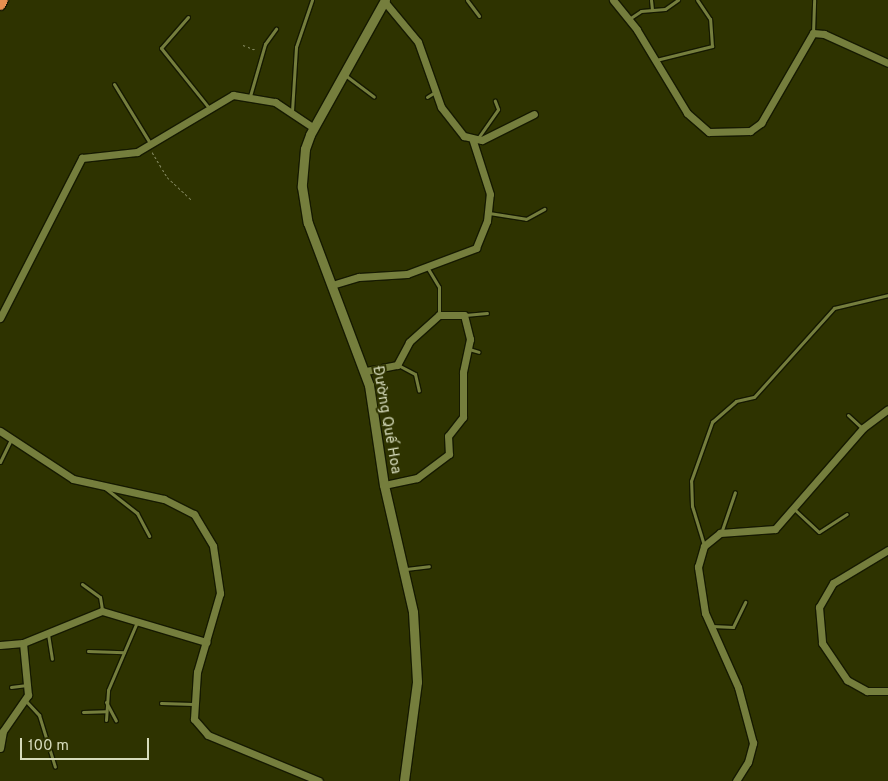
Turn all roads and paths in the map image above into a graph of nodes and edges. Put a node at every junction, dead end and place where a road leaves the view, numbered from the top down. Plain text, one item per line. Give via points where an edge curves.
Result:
1 (2, 0) edge
2 (312, 0) edge
3 (467, 0) edge
4 (613, 0) edge
5 (651, 0) edge
6 (678, 0) edge
7 (697, 0) edge
8 (814, 0) edge
9 (385, 1) edge
10 (0, 4) edge
11 (652, 9) junction
12 (479, 16) dead end
13 (188, 17) dead end
14 (629, 19) junction
15 (276, 29) dead end
16 (813, 33) junction
17 (243, 46) dead end
18 (262, 52) junction
19 (656, 60) junction
20 (888, 63) edge
21 (345, 75) junction
22 (114, 84) dead end
23 (436, 91) junction
24 (250, 96) junction
25 (374, 96) dead end
26 (427, 97) dead end
27 (495, 101) dead end
28 (209, 108) junction
29 (291, 113) junction
30 (534, 114) dead end
31 (314, 128) junction
32 (475, 141) junction
33 (149, 145) junction
34 (191, 199) dead end
35 (544, 209) dead end
36 (488, 213) junction
37 (425, 266) junction
38 (332, 285) junction
39 (888, 295) edge
40 (487, 313) dead end
41 (439, 315) junction
42 (464, 315) junction
43 (0, 318) edge
44 (470, 349) junction
45 (479, 352) dead end
46 (397, 364) junction
47 (366, 371) junction
48 (419, 391) dead end
49 (888, 410) edge
50 (848, 415) dead end
51 (863, 428) junction
52 (0, 430) edge
53 (12, 438) junction
54 (0, 462) edge
55 (384, 485) junction
56 (104, 488) junction
57 (735, 492) dead end
58 (792, 508) junction
59 (847, 514) dead end
60 (722, 530) junction
61 (149, 536) dead end
62 (704, 546) junction
63 (888, 550) edge
64 (429, 566) dead end
65 (406, 570) junction
66 (82, 584) dead end
67 (745, 602) dead end
68 (102, 611) junction
69 (137, 621) junction
70 (711, 626) junction
71 (48, 634) junction
72 (206, 642) junction
73 (23, 643) junction
74 (0, 644) edge
75 (88, 651) dead end
76 (124, 652) junction
77 (52, 660) dead end
78 (28, 685) junction
79 (11, 686) dead end
80 (888, 691) edge
81 (25, 700) junction
82 (106, 701) junction
83 (161, 703) dead end
84 (193, 704) junction
85 (106, 711) junction
86 (83, 712) dead end
87 (106, 720) dead end
88 (116, 721) dead end
89 (0, 748) edge
90 (55, 768) dead end
91 (319, 781) edge
92 (404, 781) edge
93 (736, 781) edge

1 - 10 highway
2 - 29 lane via 296,46
3 - 12 lane
4 - 14 street
5 - 11 lane
6 - 11 lane via 665,8
7 - 19 lane via 710,19 712,46
8 - 16 lane
9 - 21 street, Đường Quế Hoa
9 - 23 street via 418,42
11 - 14 lane
13 - 28 lane via 161,48
14 - 19 street
15 - 18 lane
16 - 19 street via 774,103 761,123 750,131 720,134 698,125
16 - 20 street via 824,34
17 - 18 path
18 - 24 lane
21 - 25 lane
21 - 31 street, Đường Quế Hoa
22 - 33 lane
23 - 26 lane
23 - 32 street via 444,114
24 - 28 street via 233,96
24 - 29 street via 275,102
27 - 32 lane via 498,110
28 - 33 street
29 - 31 street
30 - 32 street
31 - 38 street, Đường Quế Hoa via 305,149 304,205
32 - 36 street via 487,176
33 - 34 path via 167,177
33 - 43 street via 128,154 82,158
35 - 36 lane via 526,219
36 - 37 street via 476,248 455,259
37 - 38 street via 398,276 359,278
37 - 41 lane via 440,287
38 - 47 street, Đường Quế Hoa
39 - 62 lane via 834,308 754,396 736,401 712,422 691,481 692,506
40 - 42 lane
41 - 42 street
41 - 46 street via 409,342
42 - 44 street
44 - 45 lane
44 - 55 street via 463,372 463,417 448,436 446,460 417,478
46 - 47 street
46 - 48 lane via 414,374
47 - 55 street, Đường Quế Hoa
49 - 51 street
50 - 51 lane
51 - 58 street
52 - 53 street
53 - 54 lane
53 - 56 street via 73,479
55 - 65 street, Đường Quế Hoa
56 - 61 lane via 137,514
56 - 72 street via 183,506 204,526 220,582
57 - 60 lane
58 - 59 lane via 819,532
58 - 60 street via 772,531
60 - 62 street
62 - 70 street via 698,566
63 - 80 street via 833,583 819,607 819,622 827,655 847,680 868,691
64 - 65 lane
65 - 92 street, Đường Quế Hoa via 417,656
66 - 68 lane via 100,598
67 - 70 lane via 733,627
68 - 69 street
68 - 71 street
69 - 72 street
69 - 76 lane
70 - 93 street via 738,687 753,742 748,762
71 - 73 street
71 - 77 lane
72 - 84 street
73 - 74 street
73 - 78 street
75 - 76 lane
76 - 82 lane
78 - 79 lane
78 - 81 street
81 - 89 street via 3,731
81 - 90 lane via 39,715
82 - 85 lane
82 - 88 lane
83 - 84 lane
84 - 91 street via 194,719 208,735
85 - 86 lane
85 - 87 lane

